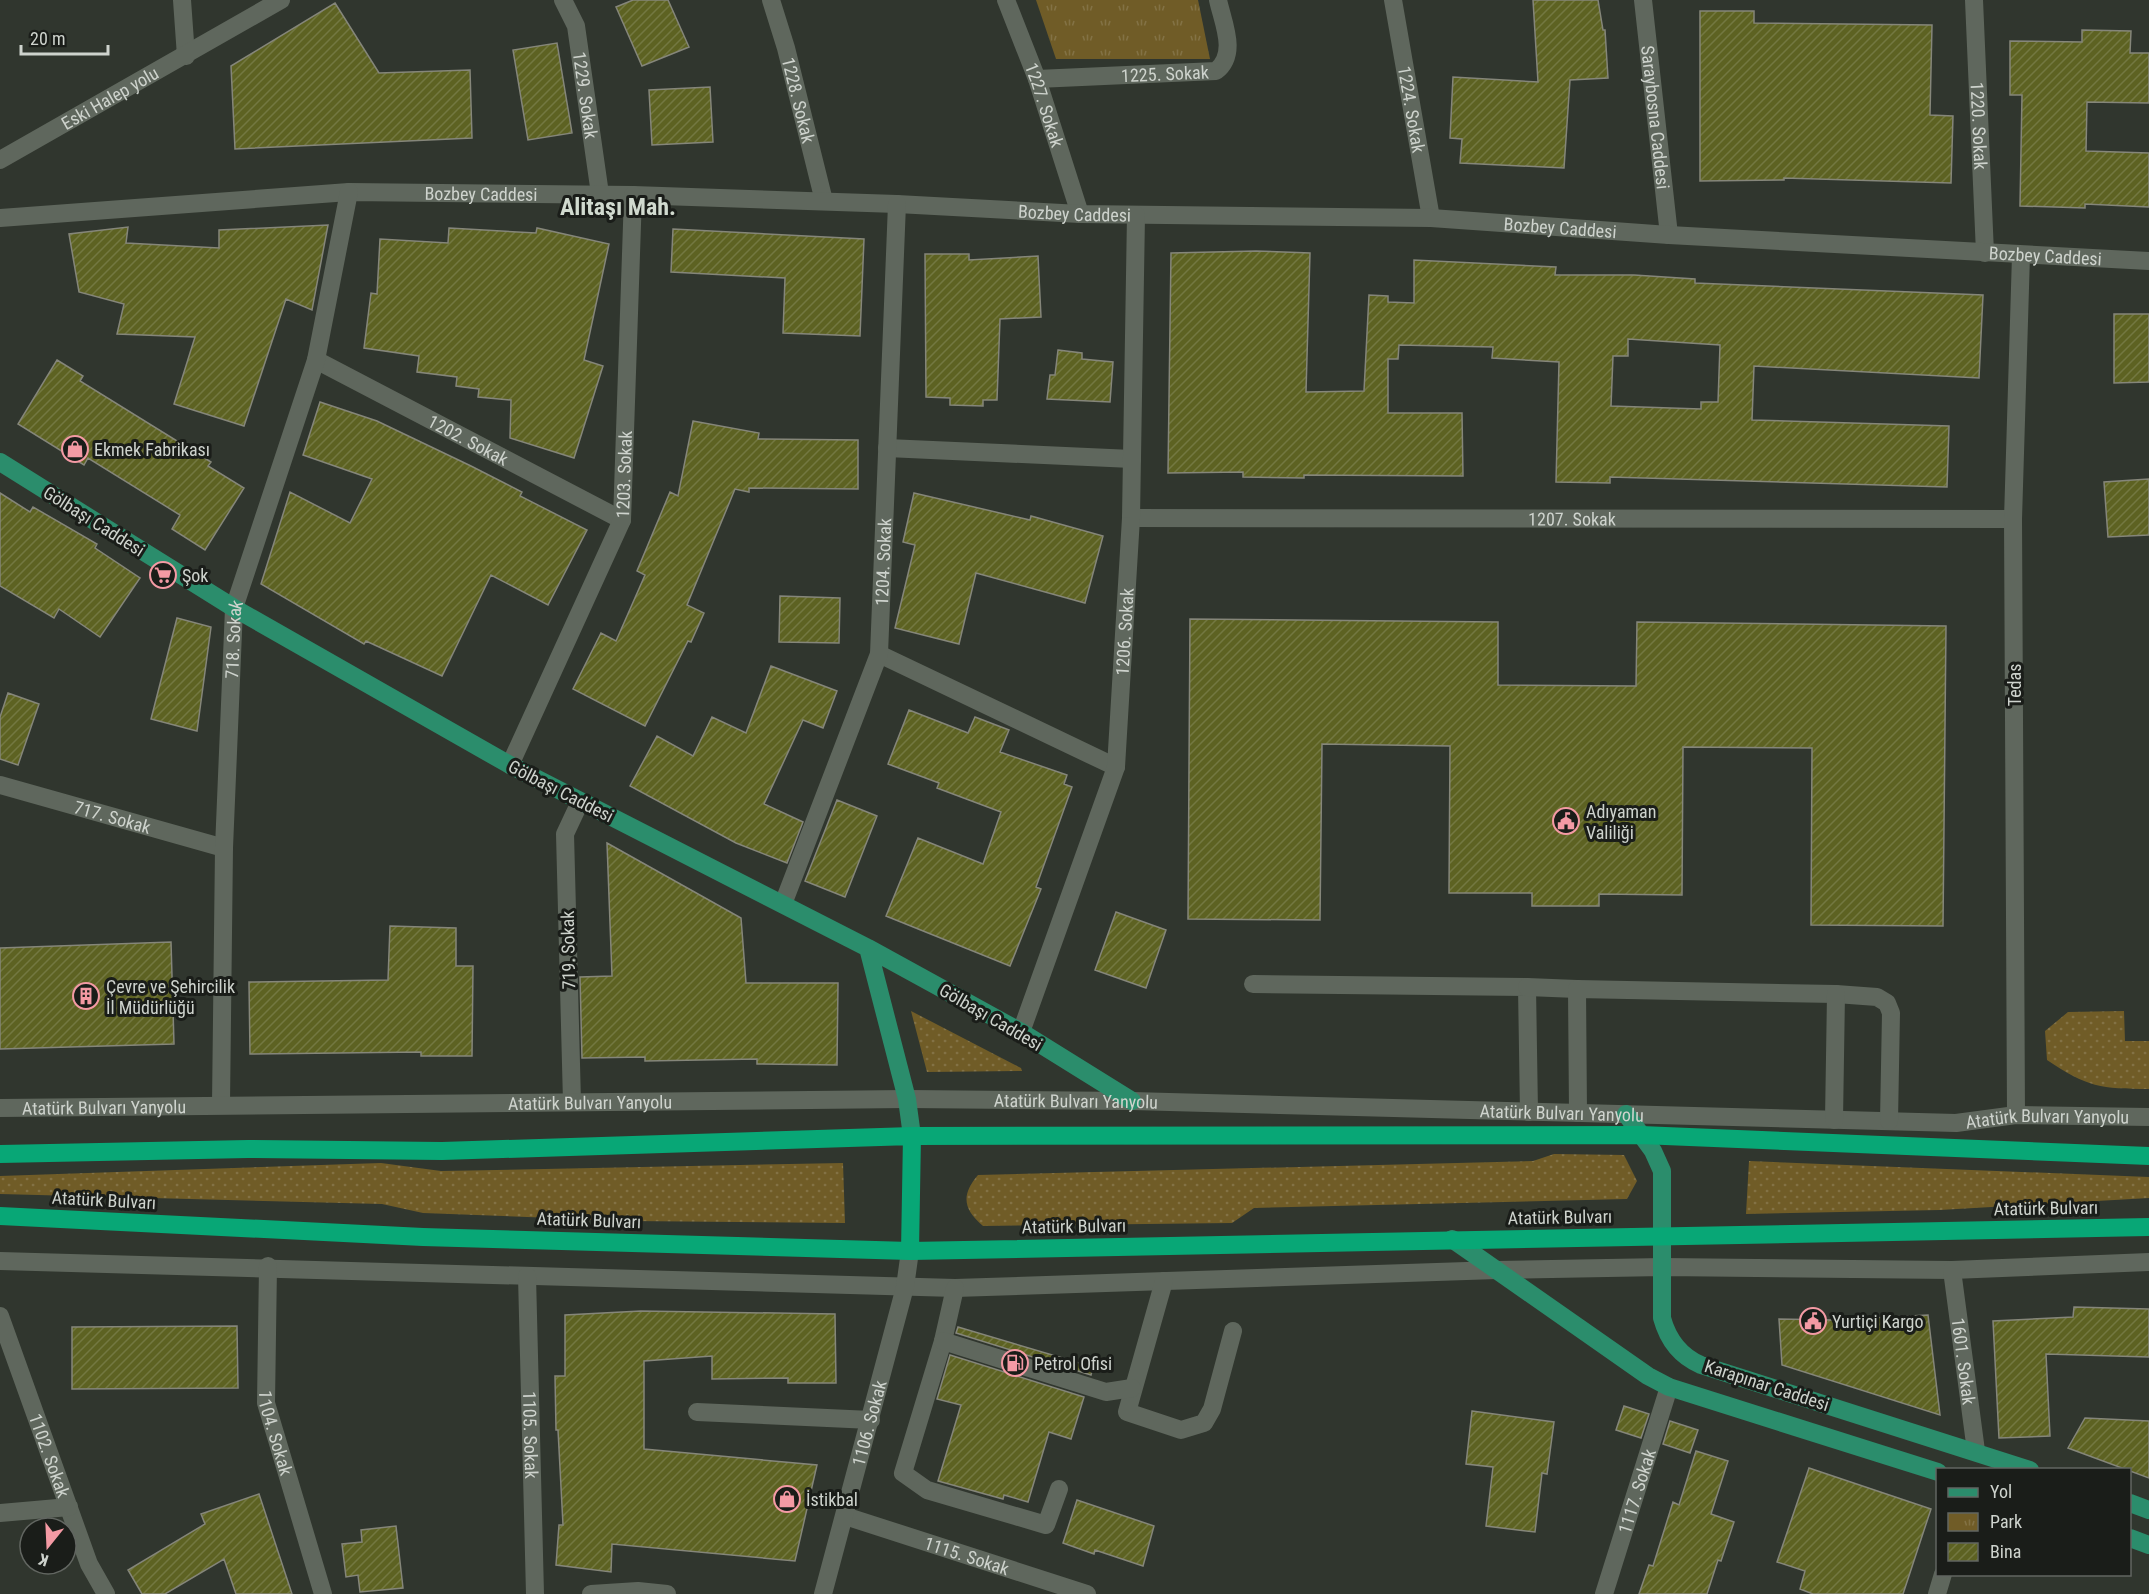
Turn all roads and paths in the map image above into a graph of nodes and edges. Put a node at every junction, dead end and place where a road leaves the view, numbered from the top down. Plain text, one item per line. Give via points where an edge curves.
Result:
1 (182, 0) edge
2 (281, 0) edge
3 (563, 0) edge
4 (771, 0) edge
5 (1006, 0) edge
6 (1218, 0) edge
7 (1393, 0) edge
8 (1643, 0) edge
9 (1974, 0) edge
10 (186, 56) junction
11 (1038, 78) junction
12 (0, 160) edge
13 (349, 192) junction
14 (600, 194) junction
15 (633, 195) junction
16 (824, 201) junction
17 (897, 204) junction
18 (1080, 214) junction
19 (1136, 215) junction
20 (1431, 218) junction
21 (0, 219) edge
22 (1669, 236) junction
23 (1985, 253) junction
24 (2021, 255) junction
25 (2149, 261) edge
26 (316, 360) junction
27 (887, 448) junction
28 (1132, 459) junction
29 (0, 462) edge
30 (1131, 518) junction
31 (2013, 519) junction
32 (622, 520) junction
33 (234, 608) junction
34 (879, 654) junction
35 (510, 765) junction
36 (1116, 767) junction
37 (0, 785) edge
38 (580, 802) junction
39 (224, 848) junction
40 (783, 904) junction
41 (868, 948) junction
42 (1254, 984) dead end
43 (1527, 987) junction
44 (1577, 989) junction
45 (1836, 994) junction
46 (1021, 1032) junction
47 (907, 1099) junction
48 (1132, 1101) junction
49 (572, 1102) junction
50 (221, 1104) junction
51 (0, 1108) edge
52 (1529, 1112) junction
53 (1578, 1113) junction
54 (1626, 1114) junction
55 (2016, 1115) junction
56 (2149, 1117) edge
57 (1834, 1120) junction
58 (1889, 1121) junction
59 (1641, 1135) junction
60 (912, 1136) junction
61 (0, 1154) edge
62 (2149, 1156) edge
63 (0, 1216) edge
64 (2149, 1227) edge
65 (1663, 1237) junction
66 (1452, 1239) junction
67 (910, 1251) junction
68 (0, 1261) edge
69 (2149, 1262) edge
70 (268, 1266) junction
71 (1663, 1267) junction
72 (1497, 1270) junction
73 (1952, 1270) junction
74 (527, 1276) junction
75 (1164, 1281) junction
76 (905, 1287) junction
77 (955, 1288) junction
78 (0, 1316) edge
79 (1233, 1331) dead end
80 (943, 1341) junction
81 (1670, 1387) junction
82 (1132, 1388) junction
83 (697, 1412) dead end
84 (871, 1420) junction
85 (1976, 1451) junction
86 (2024, 1468) edge
87 (1936, 1471) edge
88 (1059, 1489) dead end
89 (2131, 1503) edge
90 (69, 1507) junction
91 (2149, 1510) edge
92 (0, 1513) edge
93 (845, 1516) junction
94 (2131, 1538) edge
95 (2149, 1545) edge
96 (1943, 1576) edge
97 (106, 1594) edge
98 (323, 1594) edge
99 (535, 1594) edge
100 (591, 1594) edge
101 (667, 1594) edge
102 (823, 1594) edge
103 (1087, 1594) edge
104 (1604, 1594) edge
105 (1937, 1594) edge

1 - 10 street
2 - 10 street, Eski Halep yolu
3 - 14 street, 1229. Sokak via 576,26
4 - 16 street, 1228. Sokak
5 - 11 street, 1227. Sokak
6 - 11 street, 1225. Sokak via 1228,46 1225,61 1216,71
7 - 20 street, 1224. Sokak
8 - 22 street, Saraybosna Caddesi
9 - 23 street, 1220. Sokak
10 - 12 street, Eski Halep yolu
11 - 18 street, 1227. Sokak
13 - 14 street, Bozbey Caddesi
13 - 21 street, Bozbey Caddesi
13 - 26 street, 718. Sokak
14 - 15 street, Bozbey Caddesi
15 - 16 street, Bozbey Caddesi
15 - 32 street, 1203. Sokak
16 - 17 street, Bozbey Caddesi
17 - 18 street, Bozbey Caddesi
17 - 27 street, 1204. Sokak
18 - 19 street, Bozbey Caddesi
19 - 20 street, Bozbey Caddesi
19 - 28 street, 1206. Sokak
20 - 22 street, Bozbey Caddesi
22 - 23 street, Bozbey Caddesi
23 - 24 street, Bozbey Caddesi
24 - 25 street, Bozbey Caddesi
24 - 31 street, Tedas
26 - 32 street, 1202. Sokak
26 - 33 street, 718. Sokak
27 - 28 street
27 - 34 street, 1204. Sokak
28 - 30 street, 1206. Sokak
29 - 33 main road, Gölbaşı Caddesi
30 - 31 street, 1207. Sokak
30 - 36 street, 1206. Sokak
31 - 55 street, Tedas
32 - 35 street, 1203. Sokak
33 - 35 main road, Gölbaşı Caddesi
33 - 39 street, 718. Sokak
34 - 36 street
34 - 40 street, 1204. Sokak
35 - 38 main road, Gölbaşı Caddesi
36 - 46 street, 1206. Sokak
37 - 39 street, 717. Sokak
38 - 40 main road, Gölbaşı Caddesi
38 - 49 street, 719. Sokak via 565,834
39 - 50 street, 718. Sokak
40 - 41 main road, Gölbaşı Caddesi
41 - 46 main road, Gölbaşı Caddesi
41 - 47 main road
42 - 43 street
43 - 44 street
43 - 52 street
44 - 45 street
44 - 53 street
45 - 57 street
45 - 58 street via 1877,997 1887,1003 1891,1013
46 - 48 main road, Gölbaşı Caddesi
47 - 48 street, Atatürk Bulvarı Yanyolu
47 - 49 street, Atatürk Bulvarı Yanyolu
47 - 60 main road
48 - 52 street, Atatürk Bulvarı Yanyolu
49 - 50 street, Atatürk Bulvarı Yanyolu
50 - 51 street, Atatürk Bulvarı Yanyolu
52 - 53 street, Atatürk Bulvarı Yanyolu
53 - 54 street, Atatürk Bulvarı Yanyolu
54 - 57 street, Atatürk Bulvarı Yanyolu
54 - 59 main road, Karapınar Caddesi
55 - 56 street, Atatürk Bulvarı Yanyolu
55 - 58 street, Atatürk Bulvarı Yanyolu via 1956,1123
57 - 58 street, Atatürk Bulvarı Yanyolu
59 - 60 highway
59 - 62 highway
59 - 65 main road, Karapınar Caddesi via 1663,1177
60 - 61 highway via 442,1151 248,1149
60 - 67 highway
63 - 67 highway, Atatürk Bulvarı via 423,1237
64 - 65 highway, Atatürk Bulvarı
65 - 66 highway, Atatürk Bulvarı
65 - 71 main road, Karapınar Caddesi
66 - 67 highway, Atatürk Bulvarı
66 - 72 main road, Karapınar Caddesi
67 - 76 street, 1106. Sokak
68 - 70 street
69 - 73 street
70 - 74 street
70 - 98 street, 1104. Sokak via 266,1404
71 - 72 street
71 - 73 street
71 - 85 main road, Karapınar Caddesi via 1664,1323 1674,1344 1691,1360
72 - 75 street
72 - 81 main road, Karapınar Caddesi via 1648,1376
73 - 85 street, 1601. Sokak
74 - 76 street
74 - 99 street, 1105. Sokak
75 - 77 street
75 - 82 street
76 - 77 street
76 - 84 street, 1106. Sokak
77 - 80 street
78 - 90 street, 1102. Sokak
79 - 82 street via 1212,1409 1204,1422 1181,1430 1126,1412
80 - 82 street via 1106,1392
80 - 88 street via 903,1473 927,1490 1046,1525
81 - 87 main road, Karapınar Caddesi
81 - 104 street, 1117. Sokak
83 - 84 street
84 - 93 street, 1106. Sokak
85 - 86 main road, Karapınar Caddesi
89 - 91 main road
90 - 92 street
90 - 97 street, 1102. Sokak via 89,1564
93 - 102 street, 1106. Sokak
93 - 103 street, 1115. Sokak
94 - 95 main road
96 - 105 street
100 - 101 street

